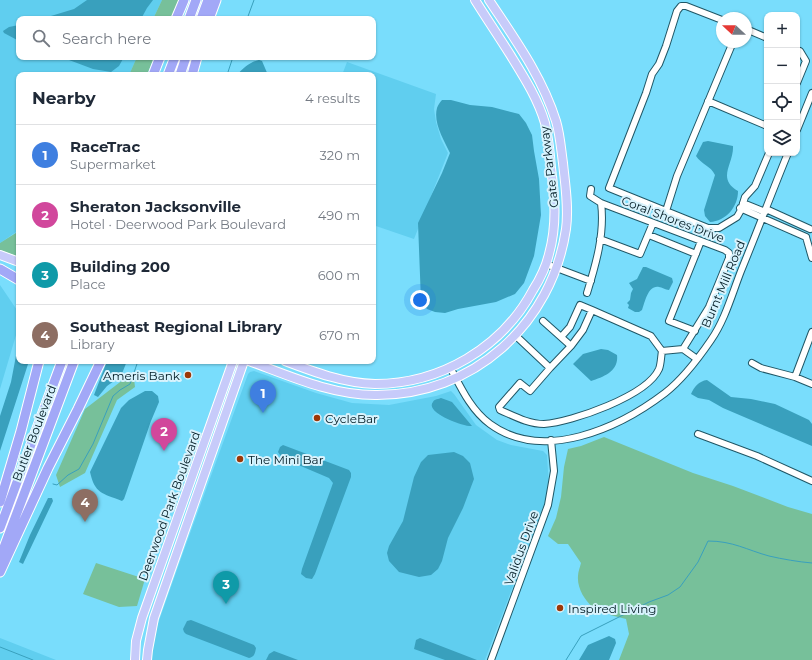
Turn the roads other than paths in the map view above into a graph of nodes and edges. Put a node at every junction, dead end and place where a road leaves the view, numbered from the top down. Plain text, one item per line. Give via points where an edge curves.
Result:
1 (184, 0) edge
2 (196, 0) edge
3 (208, 0) edge
4 (216, 0) edge
5 (475, 0) edge
6 (489, 0) edge
7 (177, 16) edge
8 (190, 16) edge
9 (202, 16) edge
10 (210, 16) edge
11 (716, 18) edge
12 (752, 32) edge
13 (764, 37) edge
14 (730, 48) edge
15 (800, 51) edge
16 (159, 60) edge
17 (174, 60) edge
18 (185, 60) edge
19 (197, 60) edge
20 (154, 72) edge
21 (169, 72) edge
22 (181, 72) edge
23 (193, 72) edge
24 (800, 76) edge
25 (812, 92) edge
26 (708, 102) junction
27 (800, 122) edge
28 (764, 125) edge
29 (768, 156) edge
30 (787, 156) edge
31 (590, 189) dead end
32 (601, 202) junction
33 (741, 205) junction
34 (666, 211) junction
35 (764, 213) junction
36 (787, 219) junction
37 (653, 223) junction
38 (799, 224) junction
39 (811, 226) edge
40 (784, 227) junction
41 (796, 232) junction
42 (648, 235) junction
43 (806, 236) junction
44 (600, 239) junction
45 (701, 241) junction
46 (696, 254) junction
47 (0, 255) edge
48 (812, 258) edge
49 (16, 261) edge
50 (546, 264) junction
51 (0, 268) edge
52 (556, 268) junction
53 (16, 274) edge
54 (16, 278) edge
55 (591, 281) junction
56 (586, 293) dead end
57 (592, 310) junction
58 (543, 321) dead end
59 (695, 331) junction
60 (812, 332) edge
61 (515, 335) junction
62 (561, 337) junction
63 (571, 346) junction
64 (684, 349) junction
65 (662, 350) junction
66 (697, 359) junction
67 (752, 363) dead end
68 (38, 364) edge
69 (61, 364) edge
70 (73, 364) edge
71 (99, 364) edge
72 (232, 364) edge
73 (243, 364) edge
74 (258, 364) edge
75 (294, 364) edge
76 (450, 367) junction
77 (550, 368) junction
78 (795, 377) junction
79 (456, 378) junction
80 (812, 384) edge
81 (216, 409) junction
82 (221, 426) junction
83 (698, 434) dead end
84 (551, 440) junction
85 (812, 481) edge
86 (0, 502) edge
87 (0, 528) edge
88 (0, 558) edge
89 (0, 572) edge
90 (135, 660) edge
91 (148, 660) edge
92 (491, 660) edge

1 - 7 highway
2 - 8 highway
3 - 9 highway
4 - 10 highway
5 - 50 main road, Gate Parkway via 524,77 545,124 555,204 555,221
6 - 52 main road, Gate Parkway via 526,57 547,95 557,122 567,209 563,246
11 - 34 street via 686,6 679,7 609,188
12 - 13 street
14 - 26 street
15 - 24 street via 806,61
16 - 20 highway
17 - 21 highway
18 - 22 highway
19 - 23 highway
25 - 27 street
26 - 28 street
26 - 34 street via 677,176
29 - 33 street via 755,186
30 - 35 street, Burnt Mill Road
31 - 32 street, Coral Shores Drive via 590,196
32 - 37 street, Coral Shores Drive
32 - 44 street
33 - 34 street via 740,213 719,228 708,228
33 - 35 street
35 - 36 street
35 - 40 street
35 - 66 street, Burnt Mill Road via 719,326
36 - 38 street
36 - 40 street
37 - 42 street
37 - 45 street, Coral Shores Drive
38 - 39 street
38 - 41 street
39 - 43 street
40 - 41 street
41 - 43 street
42 - 44 street via 640,254
42 - 46 street
43 - 48 street
44 - 55 street
45 - 46 street
45 - 59 street, Coral Shores Drive via 729,253 729,258 709,307
46 - 59 street via 669,321
47 - 49 main road
50 - 52 street
50 - 76 main road, Gate Parkway via 531,295 511,324 468,359
51 - 53 main road
51 - 54 highway
52 - 55 street
52 - 61 main road, Gate Parkway via 538,306
55 - 56 street
57 - 62 street via 580,305 570,327
57 - 63 street via 583,330
57 - 65 street via 651,336
58 - 62 street
59 - 64 street, Coral Shores Drive
60 - 78 street
61 - 77 street
61 - 79 main road, Gate Parkway via 488,360
62 - 63 street
63 - 77 street
64 - 65 street
64 - 66 street
65 - 77 street via 659,368 649,382 604,408 543,424 523,420 500,410 499,407 520,383 530,391
66 - 84 street, Burnt Mill Road via 666,392 632,415 588,434
67 - 78 street
68 - 86 highway
69 - 87 highway, Butler Boulevard
70 - 88 highway, Butler Boulevard
71 - 89 highway
72 - 81 main road, Deerwood Park Boulevard
73 - 82 main road, Deerwood Park Boulevard
74 - 79 main road, Gate Parkway via 326,388 362,395 409,393
75 - 76 main road, Gate Parkway via 335,378 374,384 410,380 432,375
76 - 79 street, Burnt Mill Road
78 - 80 street
79 - 84 street, Burnt Mill Road via 474,409 490,424 525,439
81 - 82 main road via 220,415
81 - 90 main road, Deerwood Park Boulevard via 142,618 136,641
82 - 91 main road, Deerwood Park Boulevard via 154,618
83 - 85 street via 757,456
84 - 92 street, Validus Drive via 554,471 548,505

